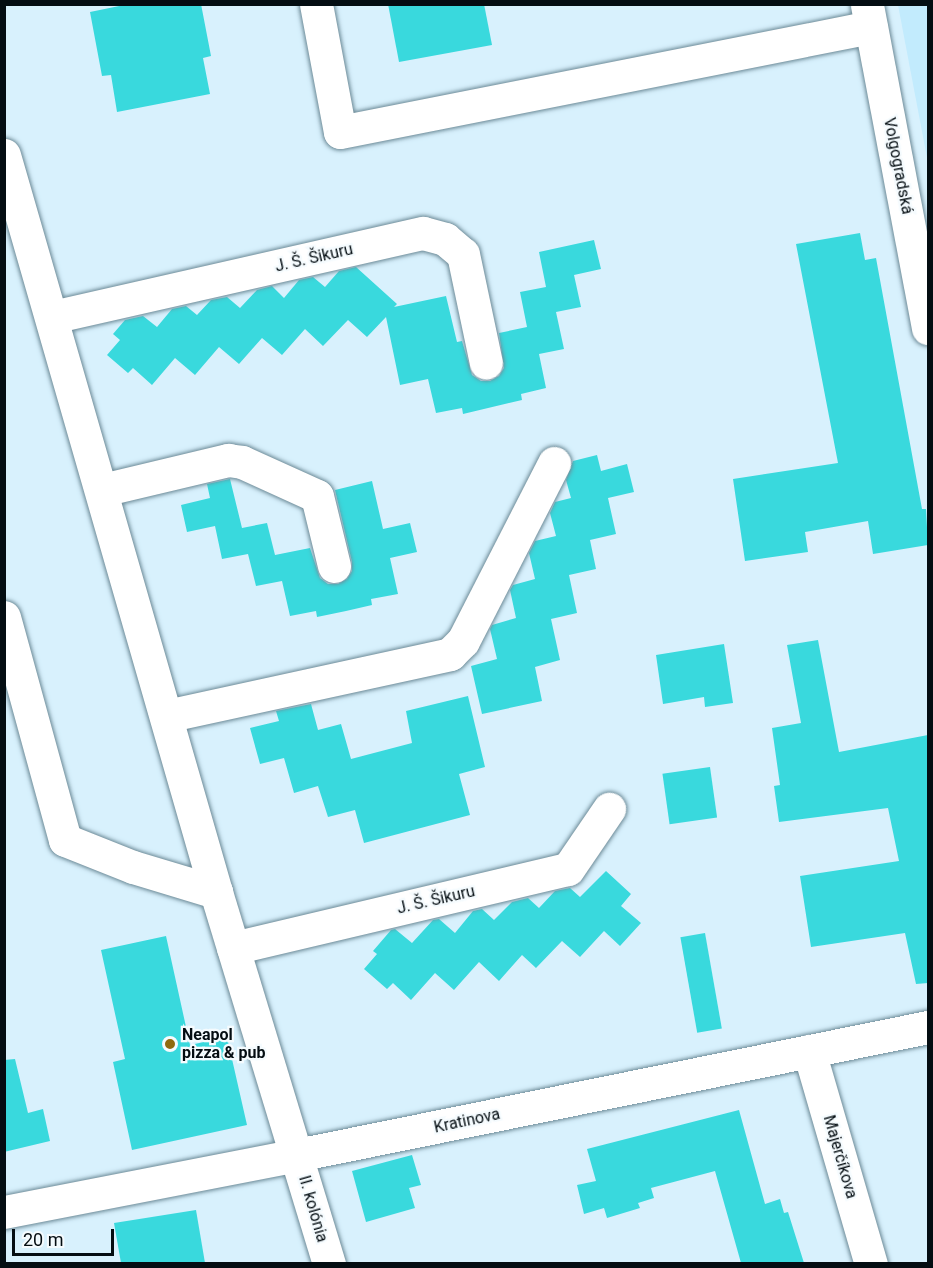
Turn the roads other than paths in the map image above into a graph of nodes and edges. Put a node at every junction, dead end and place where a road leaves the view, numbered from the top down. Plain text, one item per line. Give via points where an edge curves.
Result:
1 (316, 4) edge
2 (869, 16) edge
3 (4, 155) edge
4 (14, 227) edge
5 (51, 317) junction
6 (928, 328) edge
7 (486, 363) dead end
8 (554, 463) dead end
9 (102, 490) junction
10 (334, 566) dead end
11 (4, 617) edge
12 (166, 716) junction
13 (609, 809) dead end
14 (216, 892) junction
15 (232, 948) junction
16 (928, 1027) edge
17 (809, 1051) junction
18 (297, 1155) junction
19 (4, 1212) edge
20 (329, 1263) edge
21 (871, 1263) edge

1 - 2 street via 340,132
2 - 6 street, Volgogradská
3 - 4 street
4 - 5 street
5 - 7 street, J. Š. Šikuru via 423,233 445,238 463,254
5 - 9 street
8 - 12 street via 464,641 450,654
9 - 10 street via 228,460 242,462 317,496
9 - 12 street
11 - 14 street via 65,840 134,867
12 - 14 street
13 - 15 street, J. Š. Šikuru via 568,869
14 - 15 street
15 - 18 street
16 - 17 street, Kratinova
17 - 18 street, Kratinova
17 - 21 street, Majerčíkova
18 - 19 street, Kratinova
18 - 20 street, II. kolónia

